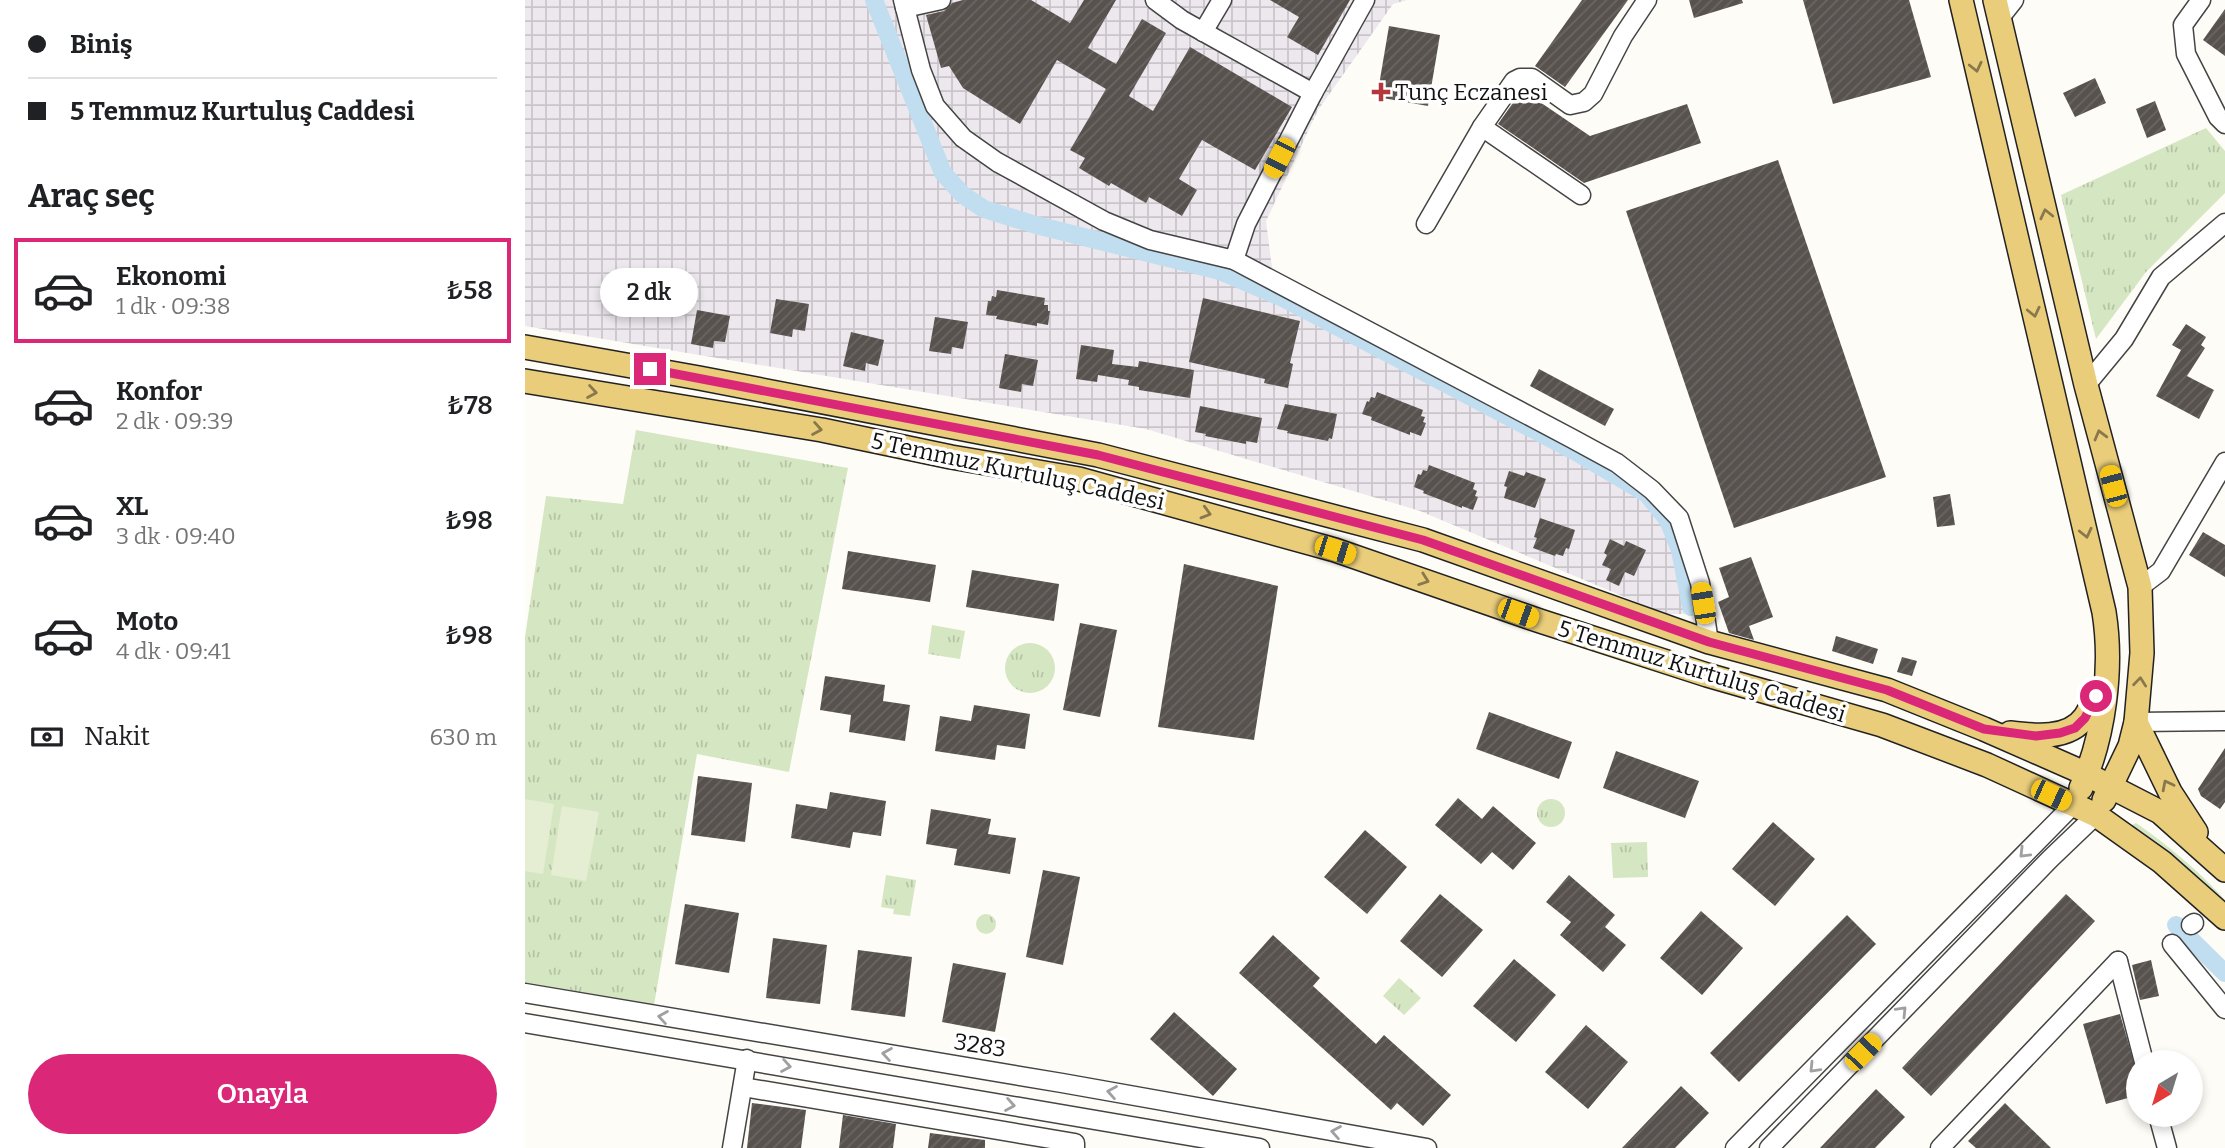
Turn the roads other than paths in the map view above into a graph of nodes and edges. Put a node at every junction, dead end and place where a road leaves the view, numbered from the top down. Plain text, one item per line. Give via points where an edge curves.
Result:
1 (941, 0) edge
2 (1155, 0) edge
3 (1222, 0) edge
4 (1365, 0) edge
5 (1647, 0) edge
6 (1961, 0) edge
7 (2014, 0) edge
8 (2201, 0) edge
9 (904, 4) edge
10 (1997, 10) edge
11 (1203, 32) junction
12 (1313, 93) junction
13 (2225, 124) edge
14 (1482, 127) junction
15 (1581, 195) dead end
16 (2225, 223) edge
17 (1426, 224) dead end
18 (1234, 260) junction
19 (525, 347) edge
20 (525, 381) edge
21 (2086, 385) junction
22 (2225, 462) edge
23 (2140, 587) junction
24 (1709, 642) junction
25 (2108, 674) junction
26 (2225, 721) edge
27 (2136, 722) junction
28 (1984, 729) junction
29 (2087, 775) junction
30 (2112, 786) junction
31 (2073, 805) junction
32 (2096, 815) junction
33 (2221, 866) edge
34 (2225, 918) edge
35 (2172, 944) dead end
36 (525, 993) edge
37 (2225, 1009) edge
38 (525, 1023) edge
39 (2141, 1050) edge
40 (747, 1059) junction
41 (743, 1087) junction
42 (2161, 1127) edge
43 (1945, 1146) edge
44 (732, 1148) edge
45 (1075, 1148) edge
46 (1260, 1148) edge
47 (1427, 1148) edge
48 (1735, 1148) edge
49 (1769, 1148) edge
50 (2167, 1148) edge

1 - 9 street
2 - 11 street
3 - 11 street
4 - 12 street
5 - 14 street via 1589,99 1570,105 1532,78 1520,78 1510,84
6 -> 25 main road via 2104,612
7 - 10 street
8 - 13 street via 2183,25 2186,54
9 - 18 street via 935,106 963,138 1104,221 1150,240
21 -> 10 main road
11 - 12 street
12 - 18 street via 1246,224
14 - 15 street
14 - 17 street
16 - 21 street via 2161,278 2124,339
18 - 24 street via 1583,444 1652,490 1679,518 1700,583
19 - 24 main road, 5 Temmuz Kurtuluş Caddesi via 1098,455 1423,540
20 -> 31 main road, 5 Temmuz Kurtuluş Caddesi via 822,430 1079,479 1164,501 1335,550 1707,675 1882,725
23 -> 21 main road
22 - 23 street via 2161,571
27 -> 23 main road via 2142,653
24 - 28 main road, 5 Temmuz Kurtuluş Caddesi via 1887,690
25 - 28 main road via 2075,728 2036,736
25 - 29 main road
26 - 27 street
27 - 30 main road
33 -> 27 main road via 2169,792
28 - 29 main road, 5 Temmuz Kurtuluş Caddesi
29 - 30 main road, 5 Temmuz Kurtuluş Caddesi
29 - 31 main road
30 - 32 main road
30 - 33 main road, 5 Temmuz Kurtuluş Caddesi via 2160,812
31 - 32 main road, 5 Temmuz Kurtuluş Caddesi
31 -> 48 street
32 - 34 main road, 5 Temmuz Kurtuluş Caddesi via 2162,862
49 -> 32 street
35 - 37 street
47 -> 36 street, 3283
38 - 40 street
39 - 43 street via 2118,961
40 - 41 street
40 -> 46 street
41 - 44 street
41 - 45 street via 1075,1143
42 - 50 street

